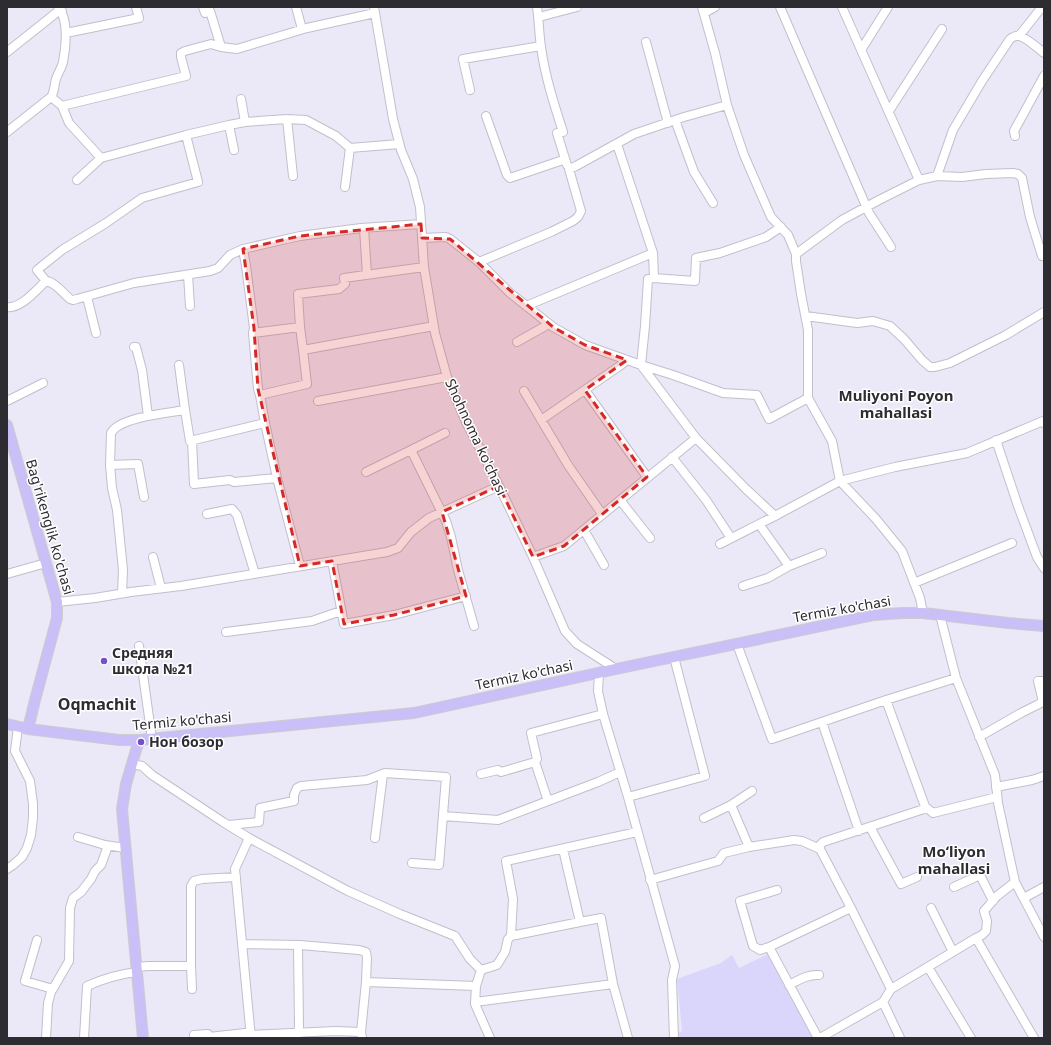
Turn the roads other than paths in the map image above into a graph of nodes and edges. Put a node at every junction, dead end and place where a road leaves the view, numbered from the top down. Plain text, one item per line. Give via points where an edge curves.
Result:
1 (136, 7) edge
2 (203, 7) edge
3 (296, 7) edge
4 (537, 7) edge
5 (577, 7) edge
6 (715, 7) edge
7 (780, 7) edge
8 (842, 7) edge
9 (888, 7) edge
10 (1042, 7) edge
11 (60, 9) edge
12 (374, 10) edge
13 (703, 10) edge
14 (539, 17) junction
15 (942, 29) dead end
16 (302, 30) junction
17 (66, 33) junction
18 (1019, 36) junction
19 (646, 42) dead end
20 (541, 46) junction
21 (221, 47) junction
22 (861, 50) junction
23 (7, 52) edge
24 (1044, 53) edge
25 (1044, 76) edge
26 (470, 90) dead end
27 (51, 97) junction
28 (241, 99) dead end
29 (727, 105) junction
30 (62, 106) junction
31 (889, 111) junction
32 (486, 116) dead end
33 (287, 119) junction
34 (245, 122) junction
35 (671, 122) junction
36 (229, 125) junction
37 (7, 132) edge
38 (186, 135) junction
39 (1015, 136) dead end
40 (399, 144) junction
41 (616, 144) junction
42 (350, 148) junction
43 (234, 150) dead end
44 (101, 158) junction
45 (567, 165) junction
46 (292, 176) dead end
47 (937, 176) junction
48 (76, 180) dead end
49 (919, 180) junction
50 (345, 187) dead end
51 (713, 203) dead end
52 (867, 207) junction
53 (421, 224) junction
54 (781, 227) junction
55 (364, 228) junction
56 (422, 238) junction
57 (891, 247) dead end
58 (243, 249) junction
59 (654, 253) junction
60 (796, 254) junction
61 (1044, 257) edge
62 (479, 262) junction
63 (424, 267) junction
64 (188, 275) junction
65 (367, 275) junction
66 (653, 278) junction
67 (46, 282) junction
68 (87, 297) junction
69 (190, 306) dead end
70 (526, 306) junction
71 (7, 307) edge
72 (1044, 312) edge
73 (806, 316) junction
74 (549, 324) junction
75 (434, 326) junction
76 (300, 327) junction
77 (96, 333) dead end
78 (253, 333) junction
79 (517, 342) dead end
80 (134, 347) dead end
81 (303, 350) junction
82 (628, 360) junction
83 (179, 365) dead end
84 (641, 365) junction
85 (447, 377) junction
86 (43, 383) dead end
87 (585, 390) junction
88 (524, 391) dead end
89 (260, 395) junction
90 (808, 398) junction
91 (7, 401) edge
92 (318, 401) dead end
93 (185, 410) junction
94 (148, 416) junction
95 (541, 420) junction
96 (1044, 421) edge
97 (265, 423) junction
98 (7, 425) edge
99 (445, 433) dead end
100 (696, 438) junction
101 (192, 440) junction
102 (996, 440) junction
103 (411, 450) junction
104 (672, 457) junction
105 (110, 465) junction
106 (366, 472) dead end
107 (647, 477) junction
108 (277, 478) junction
109 (840, 481) junction
110 (499, 486) junction
111 (144, 497) dead end
112 (620, 500) junction
113 (442, 512) junction
114 (207, 514) dead end
115 (602, 514) junction
116 (775, 516) junction
117 (759, 524) junction
118 (584, 530) junction
119 (650, 538) dead end
120 (732, 538) junction
121 (1012, 543) dead end
122 (720, 544) dead end
123 (822, 553) dead end
124 (153, 557) dead end
125 (533, 557) junction
126 (332, 561) junction
127 (46, 563) junction
128 (604, 565) dead end
129 (300, 566) junction
130 (789, 566) junction
131 (1044, 568) edge
132 (7, 574) edge
133 (255, 574) junction
134 (914, 583) junction
135 (743, 586) dead end
136 (161, 588) junction
137 (122, 594) junction
138 (466, 596) junction
139 (57, 602) junction
140 (341, 611) junction
141 (923, 613) junction
142 (940, 615) junction
143 (474, 626) dead end
144 (1044, 626) edge
145 (226, 632) dead end
146 (737, 644) junction
147 (139, 646) dead end
148 (674, 657) junction
149 (616, 669) junction
150 (599, 673) junction
151 (956, 678) junction
152 (1044, 681) edge
153 (886, 700) junction
154 (602, 714) junction
155 (822, 722) junction
156 (7, 724) edge
157 (23, 728) junction
158 (980, 737) junction
159 (152, 738) junction
160 (139, 740) junction
161 (535, 762) junction
162 (132, 764) junction
163 (620, 772) junction
164 (383, 774) junction
165 (481, 774) dead end
166 (1044, 776) edge
167 (996, 787) junction
168 (752, 791) dead end
169 (628, 797) junction
170 (997, 797) junction
171 (548, 801) junction
172 (731, 805) junction
173 (926, 809) junction
174 (443, 816) junction
175 (704, 818) dead end
176 (228, 826) junction
177 (870, 827) junction
178 (859, 831) junction
179 (637, 832) junction
180 (78, 837) dead end
181 (249, 838) junction
182 (375, 838) dead end
183 (108, 846) junction
184 (749, 847) junction
185 (125, 848) junction
186 (564, 848) junction
187 (820, 849) junction
188 (412, 863) dead end
189 (7, 869) edge
190 (917, 876) dead end
191 (236, 877) junction
192 (650, 880) junction
193 (1016, 882) junction
194 (954, 887) dead end
195 (1044, 887) edge
196 (777, 890) dead end
197 (1024, 898) junction
198 (993, 901) junction
199 (851, 908) junction
200 (931, 908) dead end
201 (580, 922) junction
202 (511, 936) junction
203 (1044, 937) edge
204 (976, 938) junction
205 (37, 940) dead end
206 (242, 944) junction
207 (298, 945) junction
208 (769, 947) junction
209 (953, 952) junction
210 (191, 966) junction
211 (928, 967) junction
212 (136, 970) junction
213 (481, 970) junction
214 (819, 975) dead end
215 (366, 982) junction
216 (613, 984) junction
217 (789, 985) junction
218 (476, 986) junction
219 (53, 989) junction
220 (192, 989) dead end
221 (890, 989) junction
222 (475, 1002) junction
223 (883, 1002) junction
224 (194, 1035) dead end
225 (298, 1035) edge
226 (361, 1035) edge
227 (251, 1036) edge
228 (209, 1037) edge
229 (46, 1038) edge
230 (84, 1038) edge
231 (143, 1038) edge
232 (490, 1038) edge
233 (628, 1038) edge
234 (674, 1038) edge
235 (819, 1038) edge
236 (900, 1038) edge
237 (971, 1038) edge
238 (1034, 1038) edge

1 - 17 street via 139,18
2 - 21 street via 205,13 210,11
3 - 16 street
4 - 14 street
5 - 14 street
6 - 13 street
7 - 52 street
8 - 22 street
9 - 22 street
10 - 18 street
11 - 17 street
11 - 23 street
12 - 16 street
12 - 40 street, Shohnoma ko'chasi
13 - 29 street
14 - 20 street
15 - 31 street
16 - 21 street via 237,49
17 - 27 street via 63,63
18 - 24 street
18 - 47 street via 1010,39 953,130
19 - 35 street
20 - 26 street via 463,59
20 - 45 street via 546,77 563,132 557,133
21 - 30 street via 211,44 181,53 186,76
22 - 31 street
25 - 39 street via 1014,131
27 - 30 street
27 - 37 street
28 - 34 street
29 - 35 street
29 - 54 street via 744,155 771,217
30 - 44 street via 69,123
31 - 49 street
32 - 45 street via 508,177 563,160
33 - 34 street
33 - 42 street via 306,120 336,136
33 - 46 street
34 - 36 street
35 - 41 street via 634,134
35 - 51 street via 694,172
36 - 38 street
36 - 43 street
38 - 44 street
38 - 67 street via 198,182 142,198 62,250 37,270
40 - 42 street
40 - 53 street, Shohnoma ko'chasi via 413,179
41 - 45 street via 576,166
41 - 59 street
42 - 50 street
44 - 48 street
45 - 62 street via 581,211 578,217 551,232
47 - 49 street
47 - 61 street via 1018,174 1022,178 1030,217
49 - 52 street
52 - 57 street
52 - 60 street via 842,220
53 - 55 street
53 - 56 street, Shohnoma ko'chasi
54 - 60 street via 788,235
54 - 66 street via 766,237 720,253 696,258 695,280
55 - 58 street via 300,236
55 - 65 street
56 - 62 street via 446,237
56 - 63 street, Shohnoma ko'chasi
58 - 64 street via 230,255 218,268
58 - 78 street
59 - 66 street
59 - 70 street
60 - 73 street
62 - 70 street
63 - 65 street
63 - 75 street, Shohnoma ko'chasi
64 - 68 street via 134,283
64 - 69 street
65 - 76 street via 344,278 345,284 339,289 298,294
66 - 84 street via 648,279
67 - 68 street via 50,281 73,300
67 - 71 street via 15,307
68 - 77 street
70 - 74 street
72 - 73 street via 1006,335 950,363 930,368 890,326 873,321 857,323
73 - 90 street
74 - 79 street
74 - 82 street via 585,345
75 - 81 street
75 - 85 street, Shohnoma ko'chasi
76 - 78 street
76 - 81 street
78 - 89 street
80 - 94 street via 142,370
81 - 89 street via 307,384
82 - 84 street
82 - 87 street
83 - 93 street
84 - 90 street via 723,393 757,395 769,419
84 - 100 street
85 - 92 street
85 - 110 street, Shohnoma ko'chasi via 466,422
86 - 91 street
87 - 95 street
87 - 107 street
88 - 95 street
89 - 97 street
90 - 109 street via 832,441
93 - 94 street
93 - 101 street via 190,441
94 - 105 street via 114,428 111,433
95 - 115 street
96 - 102 street
97 - 101 street
97 - 108 street
98 - 127 main road, Bag'rikenglik ko'chasi
99 - 103 street
100 - 104 street
100 - 116 street
101 - 108 street via 194,484
102 - 109 street via 967,453
102 - 131 street via 1026,528
103 - 106 street
103 - 113 street
104 - 107 street
104 - 120 street
105 - 111 street via 138,464
105 - 137 street via 123,570
107 - 112 street
108 - 129 street
109 - 116 street
109 - 134 street via 902,551
110 - 113 street
110 - 125 street, Shohnoma ko'chasi
112 - 115 street
112 - 119 street
113 - 126 street via 429,518 411,532 398,548
113 - 138 street
114 - 133 street via 232,509 235,512
115 - 118 street
116 - 117 street
117 - 120 street
117 - 130 street
118 - 125 street via 564,546
118 - 128 street
120 - 122 street
121 - 134 street
123 - 130 street
124 - 136 street
125 - 149 street, Shohnoma ko'chasi via 565,631 577,644
126 - 129 street
126 - 140 street
127 - 132 street
127 - 139 main road, Bag'rikenglik ko'chasi
129 - 133 street
130 - 135 street via 768,578
133 - 136 street
134 - 141 street
136 - 137 street
137 - 139 street
138 - 140 street via 394,616 346,624
138 - 143 street
139 - 157 main road, Bag'rikenglik ko'chasi via 57,618 35,700
140 - 145 street via 312,621
141 - 142 main road, Termiz ko'chasi
141 - 146 main road, Termiz ko'chasi via 874,615
142 - 144 main road, Termiz ko'chasi
142 - 151 street
146 - 148 main road, Termiz ko'chasi
146 - 155 street via 772,739
147 - 159 street
148 - 149 main road, Termiz ko'chasi
148 - 169 street via 705,776
149 - 150 main road, Termiz ko'chasi
150 - 154 street via 598,691
150 - 159 main road, Termiz ko'chasi via 414,713
151 - 153 street
151 - 158 street
152 - 158 street via 1038,682 1043,702
153 - 155 street
153 - 173 street
154 - 161 street via 531,733 537,759
154 - 163 street
155 - 178 street
156 - 157 main road, Termiz ko'chasi
157 - 160 main road, Termiz ko'chasi via 119,740
157 - 189 street via 14,751 30,781 33,818 27,848 22,857
158 - 167 street via 995,775
159 - 160 main road, Termiz ko'chasi
160 - 162 main road
161 - 165 street via 500,772 498,770
161 - 171 street
162 - 176 street via 142,766
162 - 185 main road via 122,809
163 - 169 street
163 - 171 street
164 - 174 street via 446,777
164 - 176 street via 367,780 301,786 297,788 294,801 260,808 258,822
164 - 182 street
166 - 167 street
167 - 170 street
168 - 172 street
169 - 179 street
170 - 173 street via 933,813
170 - 193 street
171 - 174 street via 498,820
172 - 175 street
172 - 184 street
173 - 177 street
174 - 188 street via 438,865
176 - 181 street
177 - 178 street
177 - 190 street via 901,884
178 - 187 street via 822,842
179 - 186 street
179 - 192 street
180 - 183 street
181 - 191 street via 235,869
181 - 213 street via 348,891 455,936 470,959
183 - 185 street
183 - 219 street via 101,865 81,892 73,898 70,908 69,961
184 - 187 street via 794,840
184 - 192 street via 724,853 718,861
185 - 212 main road
186 - 201 street
186 - 202 street via 506,861 513,899
187 - 199 street
191 - 206 street
191 - 210 street via 202,879 194,881 191,886
192 - 234 street via 675,966 672,980
193 - 197 street
193 - 198 street
194 - 198 street via 980,875
195 - 197 street
196 - 208 street via 740,901 753,946 760,950
197 - 203 street
198 - 204 street via 984,911 986,931
199 - 208 street
199 - 221 street
200 - 209 street
201 - 202 street
201 - 216 street via 601,918
202 - 213 street via 497,965
204 - 209 street
204 - 238 street
205 - 219 street via 25,981
206 - 207 street
206 - 227 street
207 - 215 street via 366,952
207 - 225 street
208 - 217 street
209 - 211 street
210 - 212 street via 149,966
210 - 220 street
211 - 221 street
211 - 237 street
212 - 230 street via 87,986
212 - 231 main road
213 - 218 street
214 - 217 street via 813,974
215 - 218 street
215 - 226 street
216 - 222 street
216 - 233 street
217 - 235 street
218 - 222 street
219 - 229 street via 48,1003
221 - 223 street
222 - 232 street
223 - 235 street
223 - 236 street
224 - 228 street via 208,1034
225 - 226 street via 336,1031
225 - 227 street
227 - 228 street via 246,1033

